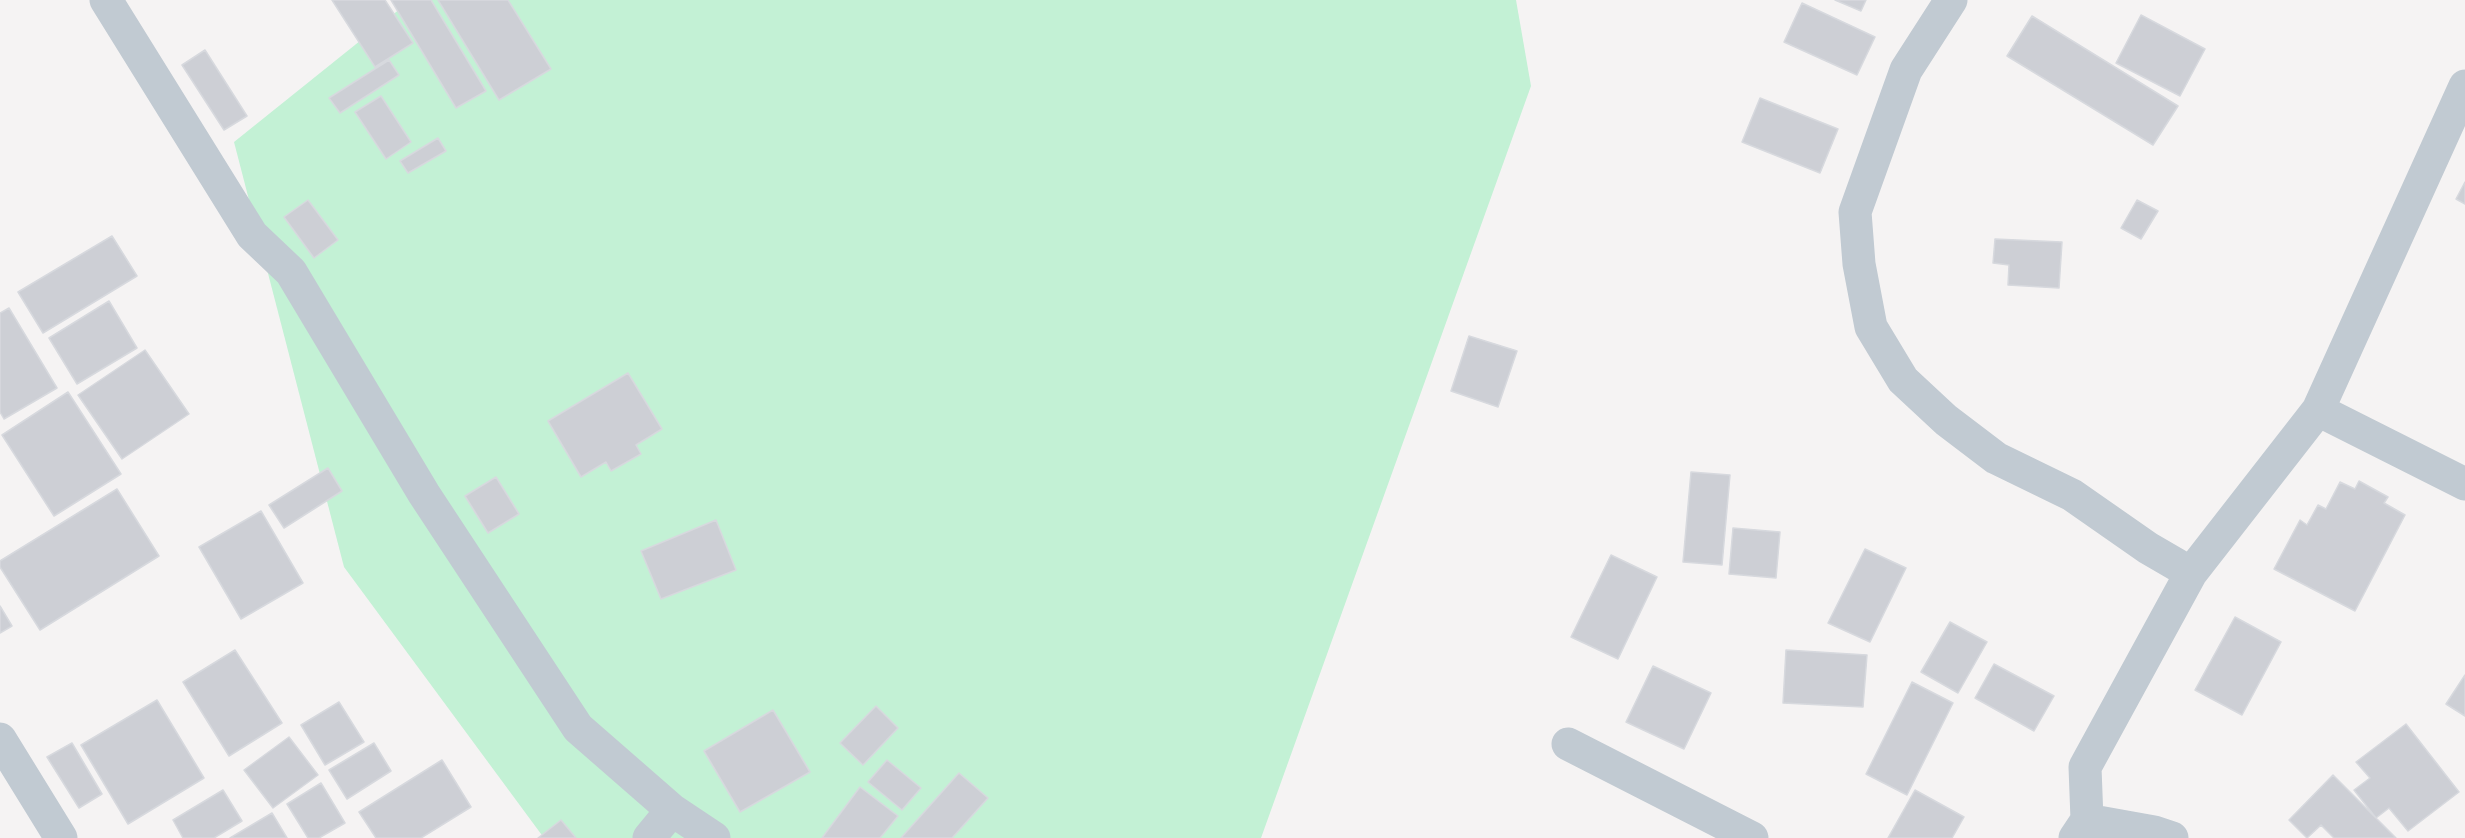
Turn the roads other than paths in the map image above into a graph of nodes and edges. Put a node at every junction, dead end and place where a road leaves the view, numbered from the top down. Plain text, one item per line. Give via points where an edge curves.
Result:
1 (106, 0) edge
2 (1951, 0) edge
3 (2465, 86) edge
4 (2318, 410) junction
5 (2465, 484) edge
6 (2191, 573) junction
7 (0, 739) edge
8 (1568, 744) dead end
9 (672, 810) junction
10 (2081, 829) edge
11 (62, 838) edge
12 (649, 838) edge
13 (714, 838) edge
14 (1752, 838) edge
15 (2172, 838) edge

1 - 9 street via 252,235 291,272 424,494 578,728
2 - 6 street via 1906,70 1855,212 1859,264 1871,327 1903,380 1946,420 1996,458 2072,495
3 - 4 street
4 - 5 street
4 - 6 street
6 - 10 street via 2085,766
7 - 11 street
8 - 14 street
9 - 12 street
9 - 13 street
10 - 15 street via 2154,832

